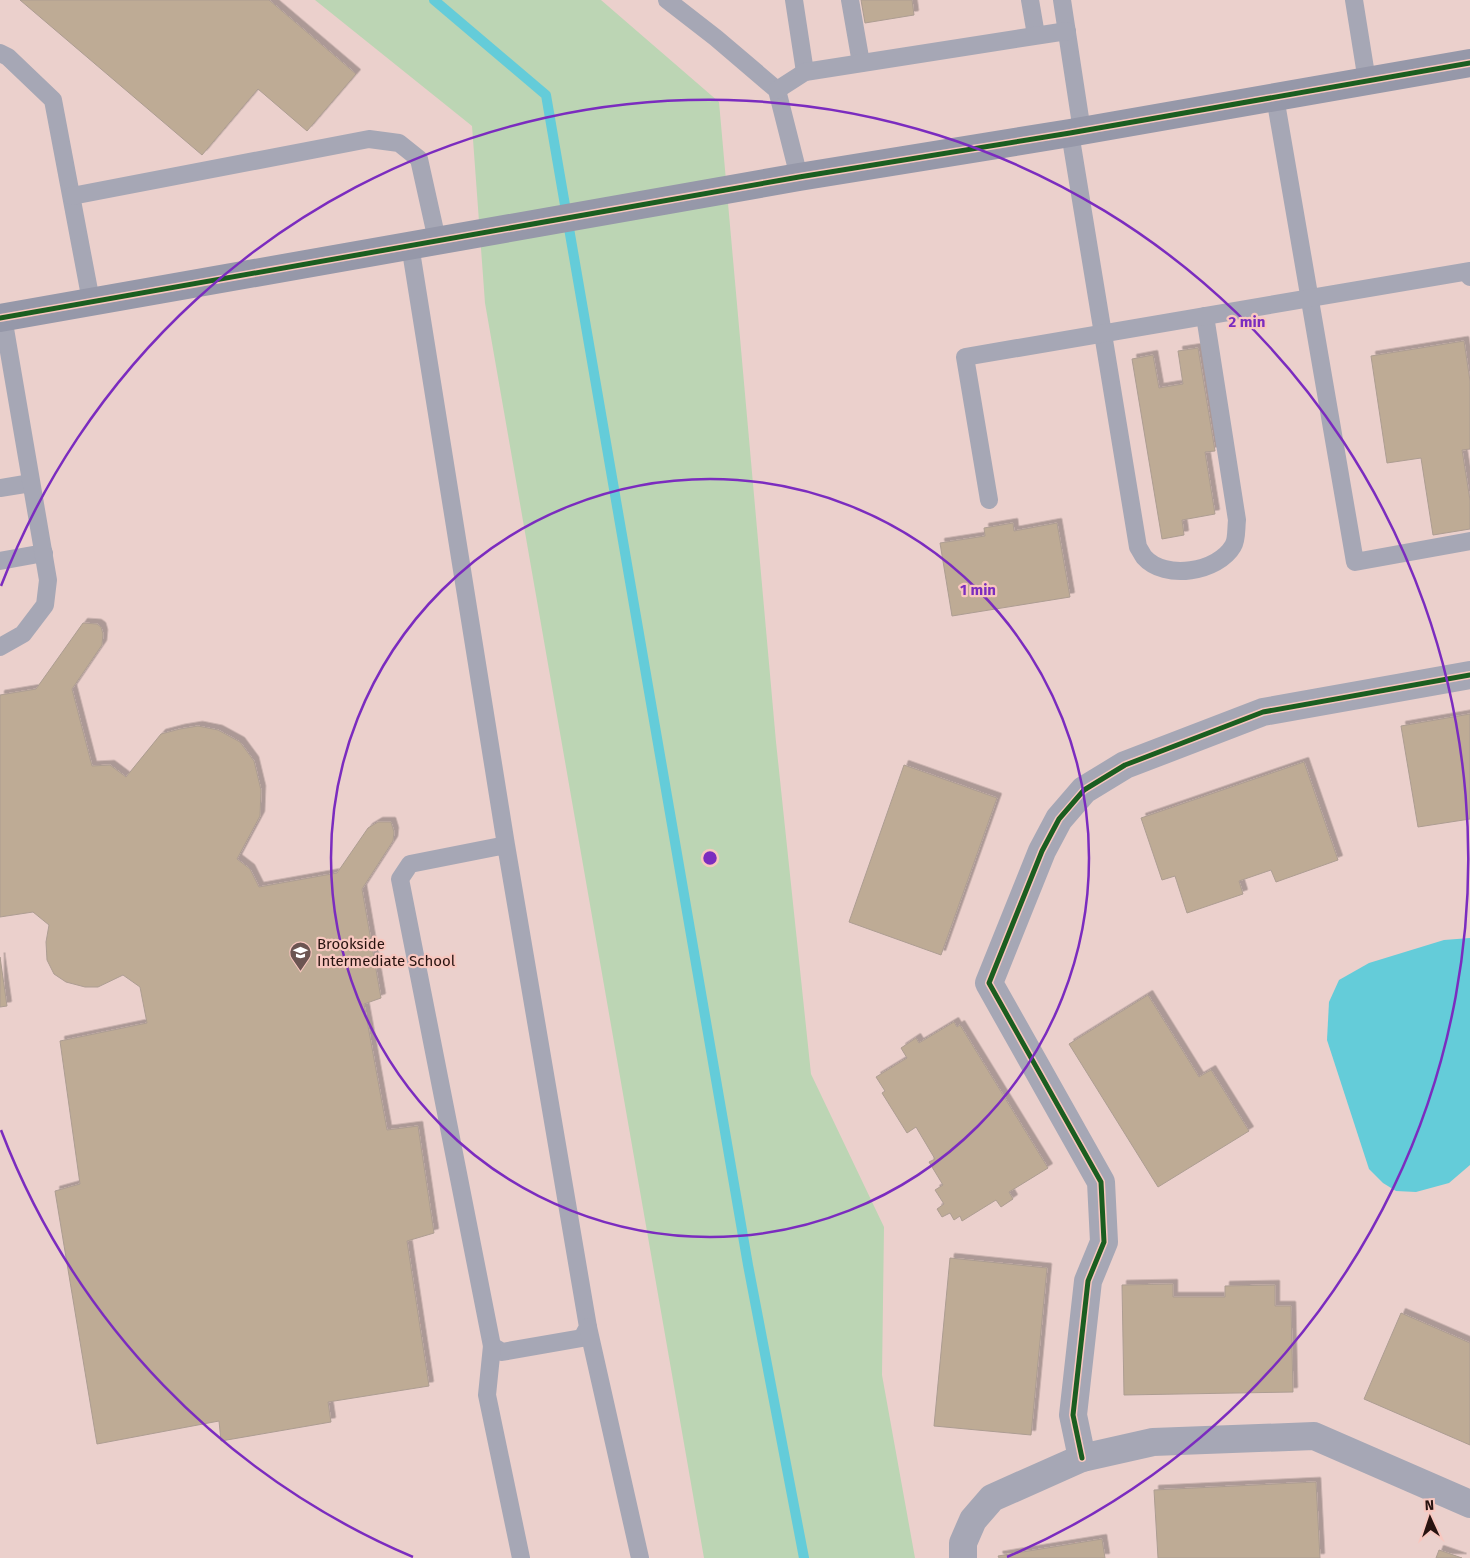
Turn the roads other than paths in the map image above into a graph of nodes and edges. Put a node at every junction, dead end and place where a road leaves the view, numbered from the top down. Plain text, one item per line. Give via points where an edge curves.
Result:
1 (667, 0) edge
2 (794, 0) edge
3 (850, 0) edge
4 (1030, 0) edge
5 (1062, 0) edge
6 (1354, 0) edge
7 (1067, 31) junction
8 (1036, 35) junction
9 (0, 53) edge
10 (861, 63) junction
11 (1470, 63) edge
12 (806, 72) junction
13 (1367, 81) junction
14 (777, 90) junction
15 (1275, 97) junction
16 (1076, 132) junction
17 (798, 177) junction
18 (72, 196) junction
19 (437, 240) junction
20 (410, 245) junction
21 (1470, 273) edge
22 (1310, 297) junction
23 (91, 301) junction
24 (1205, 316) junction
25 (1, 317) edge
26 (1102, 333) junction
27 (31, 482) junction
28 (0, 488) edge
29 (989, 500) dead end
30 (1470, 541) edge
31 (44, 553) junction
32 (0, 561) edge
33 (0, 647) edge
34 (1470, 676) edge
35 (506, 845) junction
36 (588, 1327) junction
37 (492, 1346) junction
38 (1082, 1458) junction
39 (1470, 1504) edge
40 (521, 1558) edge
41 (640, 1558) edge
42 (963, 1558) edge

1 - 14 lane
2 - 12 lane
3 - 10 lane
4 - 8 lane
5 - 7 lane
6 - 13 lane
7 - 8 lane
7 - 16 lane
8 - 10 lane
9 - 18 lane via 53,100
10 - 12 lane
11 - 13 main road
12 - 14 lane
13 - 15 main road
14 - 17 lane
15 - 16 main road
15 - 22 lane
16 - 17 main road
16 - 26 lane
17 - 19 main road
18 - 19 lane via 369,139 399,143 419,159
18 - 23 lane
19 - 20 main road
20 - 23 main road
20 - 35 lane
21 - 22 lane
22 - 24 lane
22 - 30 lane via 1355,562
23 - 25 main road
24 - 26 lane
24 - 26 lane via 1237,520 1234,546 1210,566 1192,570 1173,571 1157,566 1145,558 1138,547
25 - 27 lane
26 - 29 lane via 966,357
27 - 28 lane
27 - 31 lane
31 - 32 lane
31 - 33 lane via 48,580 45,605 23,634
34 - 38 street via 1263,712 1126,765 1084,790 1059,819 1042,851 989,982 1101,1182 1104,1242 1088,1281 1073,1415
35 - 36 lane
35 - 37 lane via 410,864 400,879
36 - 37 lane via 582,1338 502,1352
36 - 41 lane
37 - 40 lane via 487,1395
38 - 39 street via 1153,1442 1314,1436
38 - 42 street via 992,1498 973,1520 963,1543

